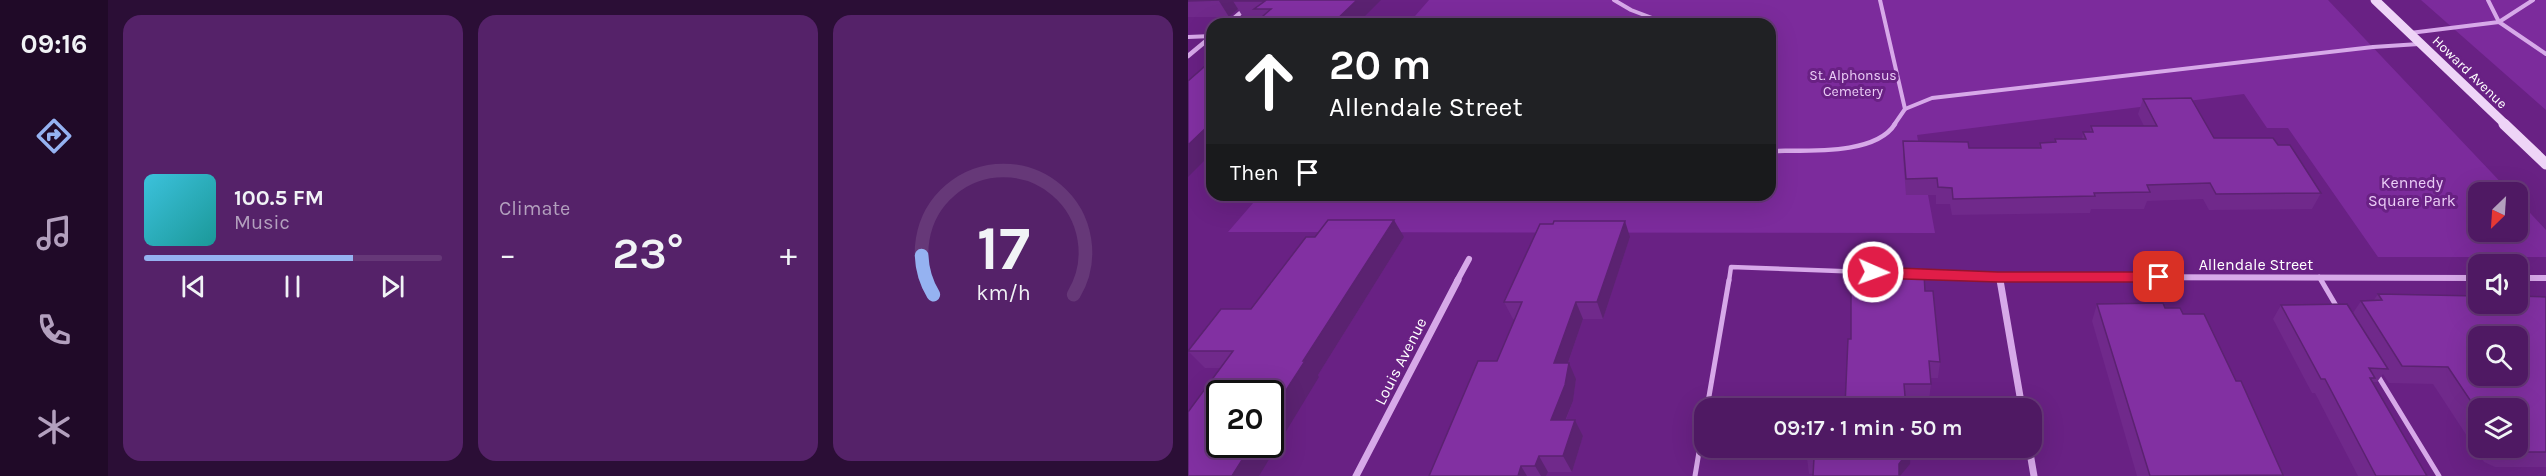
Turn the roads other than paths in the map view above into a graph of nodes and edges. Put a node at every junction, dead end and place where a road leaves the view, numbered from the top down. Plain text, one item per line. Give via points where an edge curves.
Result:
1 (1257, 0) edge
2 (1614, 0) edge
3 (1880, 0) edge
4 (2375, 0) edge
5 (2488, 0) edge
6 (2533, 0) edge
7 (1234, 18) edge
8 (1652, 18) edge
9 (2499, 22) junction
10 (2410, 33) junction
11 (1206, 36) edge
12 (1188, 37) edge
13 (1206, 41) edge
14 (2420, 44) junction
15 (2546, 54) edge
16 (1188, 56) edge
17 (1905, 109) junction
18 (1776, 151) edge
19 (2546, 164) edge
20 (1468, 259) dead end
21 (1998, 277) junction
22 (2319, 277) junction
23 (2468, 278) edge
24 (2528, 278) edge
25 (2546, 278) edge
26 (2341, 314) edge
27 (2372, 365) edge
28 (1709, 398) edge
29 (2020, 398) edge
30 (1698, 458) edge
31 (2031, 458) edge
32 (1356, 476) edge
33 (1695, 476) edge
34 (2034, 476) edge
35 (2439, 476) edge

1 - 7 street
2 - 8 lane
3 - 17 lane
4 - 10 main road, Howard Avenue
5 - 9 lane
6 - 9 lane
9 - 10 lane
9 - 15 lane
10 - 14 main road, Howard Avenue
11 - 12 lane
13 - 16 street
14 - 17 lane via 1932,98
14 - 19 main road, Howard Avenue
17 - 18 lane via 1888,134 1852,148
20 - 32 street, Louis Avenue
21 - 22 street, Allendale Street
21 - 28 lane via 1731,267
21 - 29 street
22 - 23 street, Allendale Street
22 - 26 lane
24 - 25 street
27 - 35 lane
30 - 33 lane
31 - 34 street

